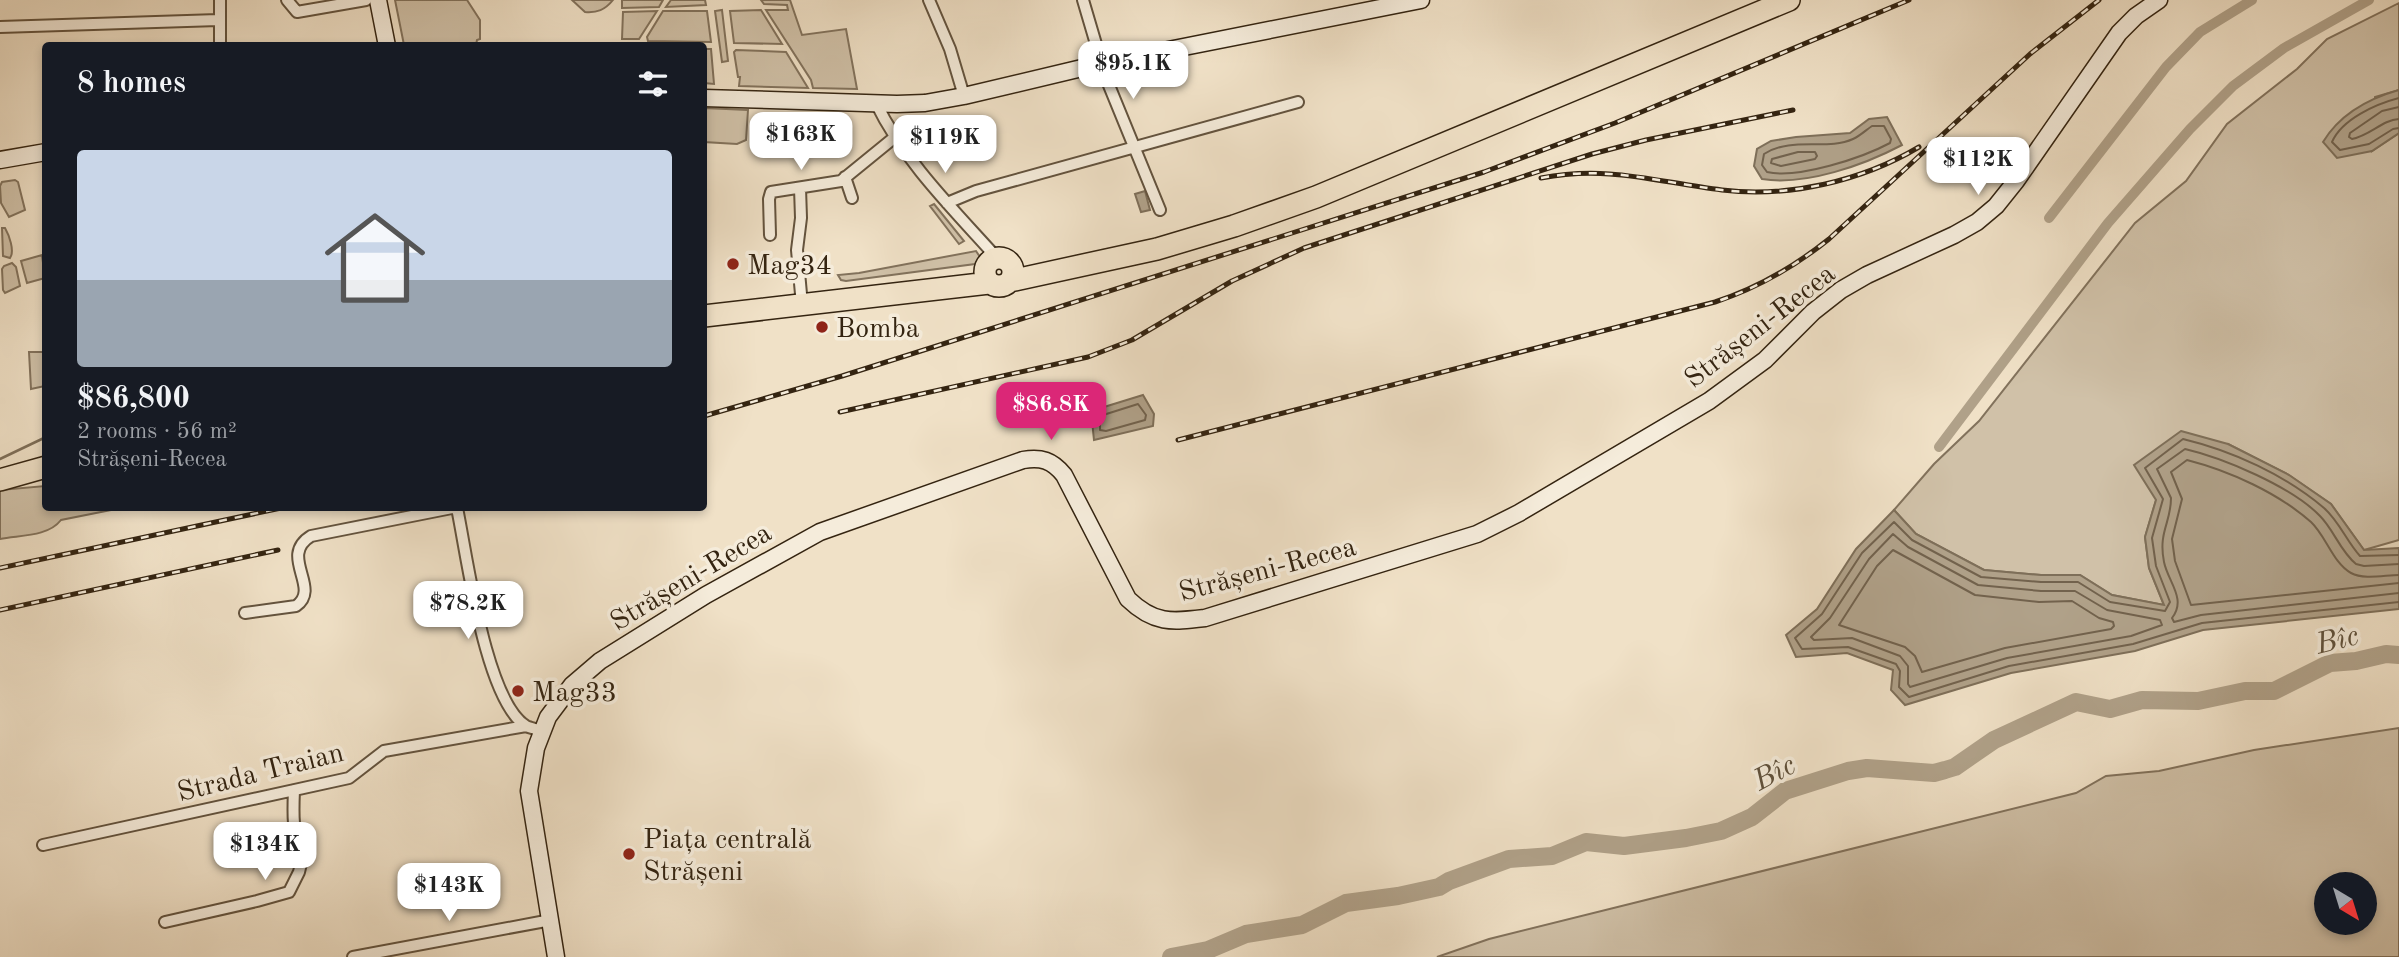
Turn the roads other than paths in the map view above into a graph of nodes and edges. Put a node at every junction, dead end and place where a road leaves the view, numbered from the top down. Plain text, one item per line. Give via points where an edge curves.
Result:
1 (220, 0) edge
2 (287, 0) edge
3 (366, 0) edge
4 (379, 0) edge
5 (929, 0) edge
6 (1083, 0) edge
7 (1421, 0) edge
8 (1757, 0) edge
9 (1789, 0) edge
10 (2159, 0) edge
11 (218, 20) junction
12 (0, 27) edge
13 (220, 42) edge
14 (386, 42) edge
15 (1103, 63) junction
16 (964, 96) junction
17 (707, 98) edge
18 (1298, 102) dead end
19 (876, 103) junction
20 (895, 138) junction
21 (1135, 146) junction
22 (42, 153) edge
23 (0, 160) edge
24 (845, 177) junction
25 (800, 188) junction
26 (852, 198) dead end
27 (947, 203) junction
28 (1160, 210) dead end
29 (770, 235) dead end
30 (999, 272) junction
31 (801, 294) junction
32 (707, 307) edge
33 (707, 316) edge
34 (42, 468) edge
35 (0, 480) edge
36 (437, 511) edge
37 (458, 511) edge
38 (244, 613) dead end
39 (533, 728) junction
40 (294, 790) junction
41 (43, 845) dead end
42 (551, 920) junction
43 (164, 922) dead end
44 (353, 957) edge
45 (556, 957) edge

1 - 11 street
2 - 3 street via 297,12
4 - 14 main road
5 - 16 street
6 - 15 street
7 - 15 main road
8 - 30 highway via 1296,192 1145,239
9 - 30 highway via 1316,197 1234,226 1047,273
10 - 39 main road, Strășeni-Recea via 2119,33 2016,181 1977,222 1841,290 1765,360 1709,401 1477,534 1205,618 1159,620 1128,599 1056,465 1035,458 1023,460 793,545 600,661
11 - 12 street
11 - 13 street
15 - 16 main road
15 - 21 street
16 - 19 main road via 925,103
17 - 19 main road
18 - 21 street
19 - 20 street
20 - 24 street
20 - 27 street
21 - 27 street
21 - 28 street
22 - 23 main road
24 - 25 street
24 - 26 street
25 - 29 street via 771,192
25 - 31 street via 797,250
27 - 30 street
30 - 31 highway
30 - 33 highway
31 - 32 highway
34 - 35 highway
36 - 38 street via 311,536 297,553 305,590 301,602
37 - 39 street via 489,662 503,698
39 - 40 street, Strada Traian via 384,751 349,778
39 - 42 main road, Strășeni-Recea via 529,791
40 - 41 street, Strada Traian
40 - 43 street via 293,820 303,855 289,891
42 - 44 street
42 - 45 main road, Strășeni-Recea

